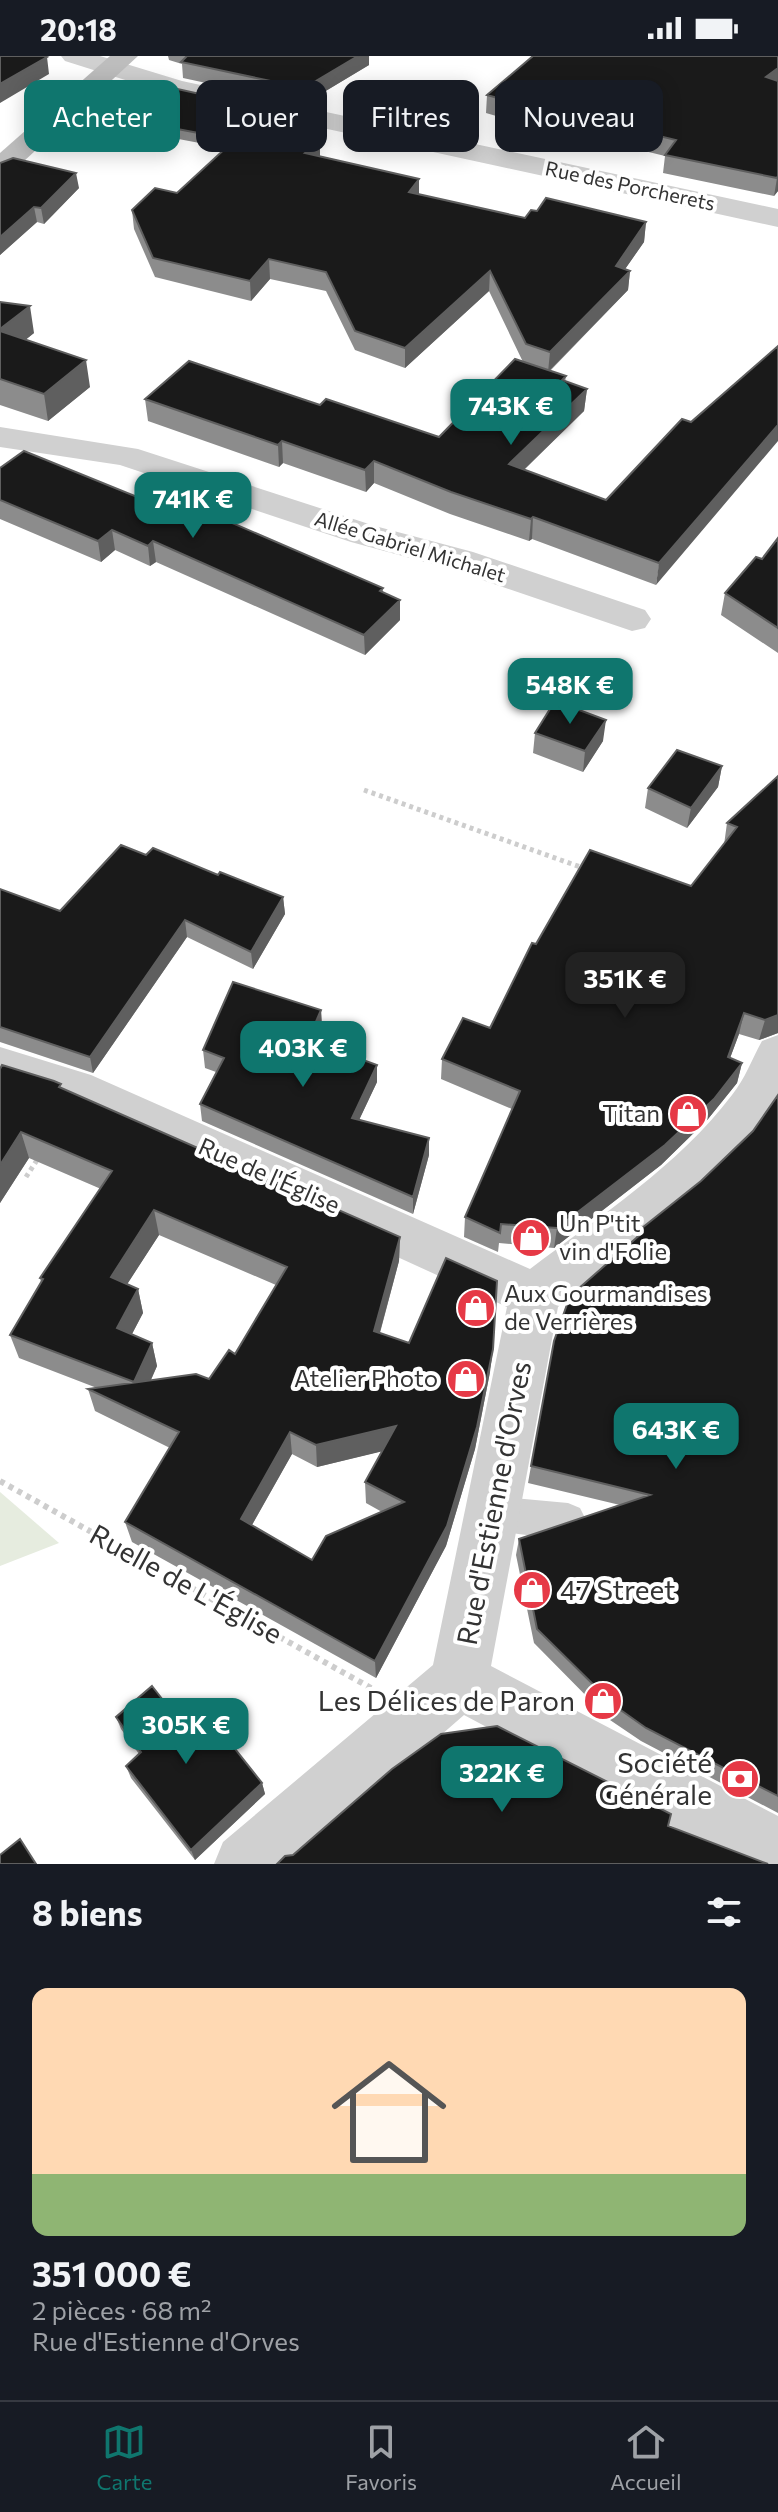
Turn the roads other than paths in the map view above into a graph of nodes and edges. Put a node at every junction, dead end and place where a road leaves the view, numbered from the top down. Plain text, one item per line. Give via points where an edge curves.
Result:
1 (74, 56) edge
2 (116, 62) edge
3 (0, 168) edge
4 (778, 218) edge
5 (0, 437) edge
6 (632, 619) dead end
7 (778, 1054) edge
8 (0, 1066) edge
9 (535, 1295) junction
10 (493, 1513) junction
11 (568, 1520) edge
12 (459, 1681) junction
13 (778, 1849) edge
14 (245, 1864) edge

1 - 2 street, Rue des Porcherets
2 - 3 street
2 - 4 street, Rue des Porcherets via 176,88
5 - 6 street, Allée Gabriel Michalet via 126,456
7 - 9 street via 749,1109 689,1171
8 - 9 street, Rue de l'Église via 82,1092
9 - 10 street, Rue d'Estienne d'Orves
10 - 11 lane
10 - 12 street, Rue d'Estienne d'Orves
12 - 13 street
12 - 14 street

